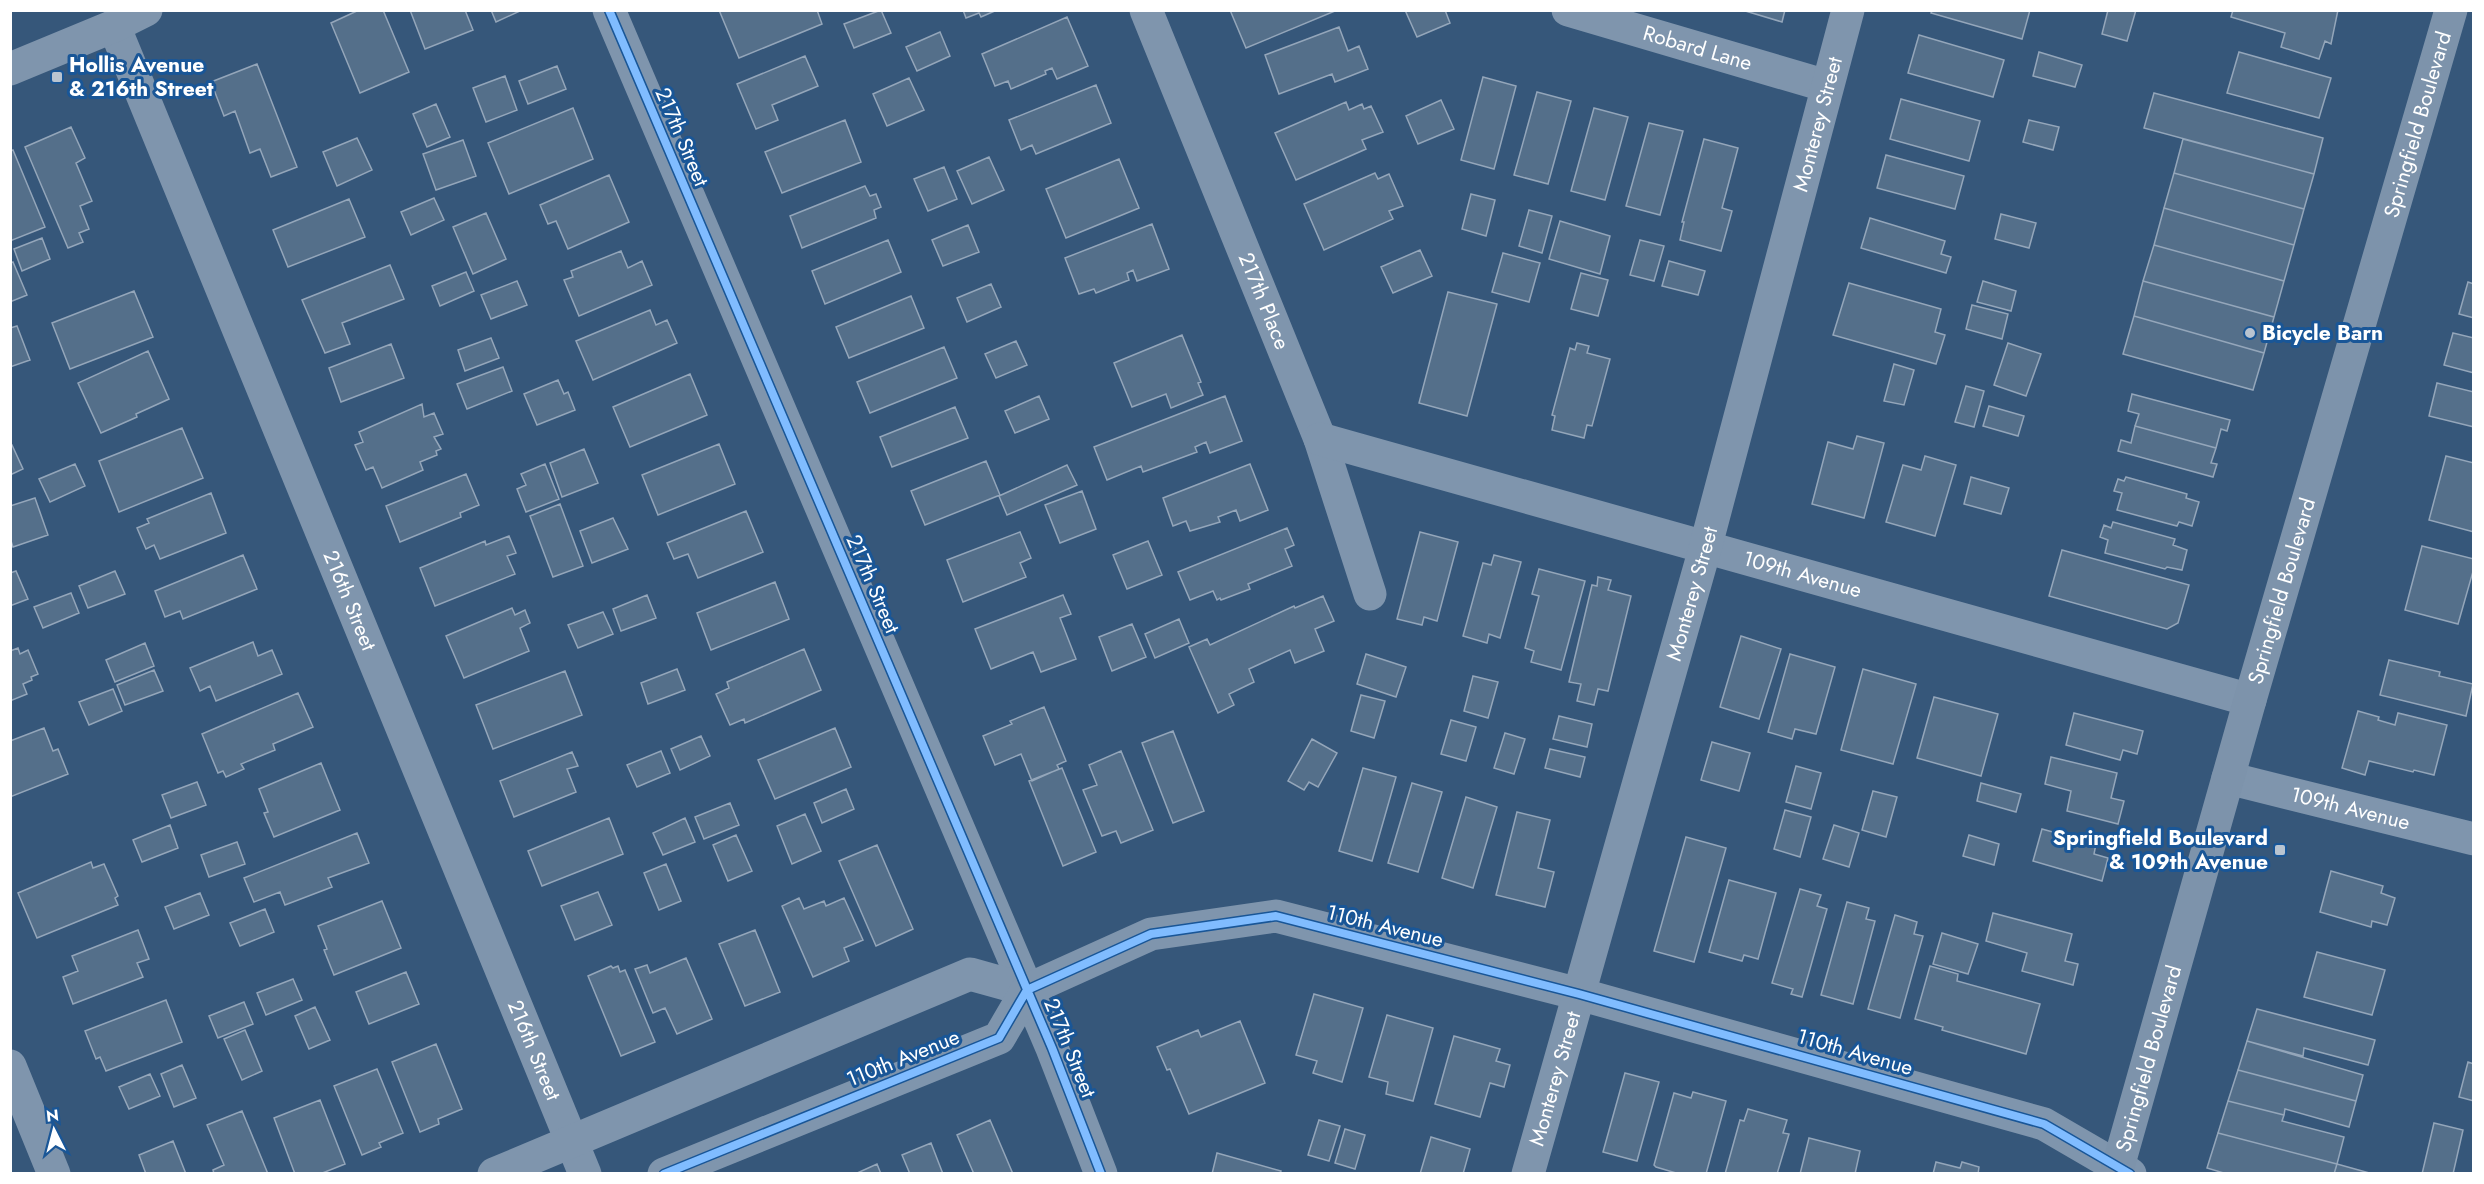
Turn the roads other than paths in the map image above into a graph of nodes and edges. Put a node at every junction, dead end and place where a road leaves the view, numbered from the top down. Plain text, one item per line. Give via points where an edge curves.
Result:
1 (146, 10) edge
2 (609, 10) edge
3 (1146, 10) edge
4 (1568, 10) edge
5 (1848, 10) edge
6 (2451, 10) edge
7 (114, 26) junction
8 (10, 69) edge
9 (1827, 86) junction
10 (1320, 439) junction
11 (1706, 545) junction
12 (1370, 594) dead end
13 (2250, 699) junction
14 (2228, 778) junction
15 (2474, 839) edge
16 (1027, 990) junction
17 (1579, 994) junction
18 (10, 1066) edge
19 (571, 1142) junction
20 (2122, 1171) edge
21 (54, 1173) edge
22 (494, 1173) edge
23 (585, 1173) edge
24 (664, 1173) edge
25 (1101, 1173) edge
26 (1528, 1173) edge

1 - 7 street
2 - 16 street, 217th Street
3 - 10 street, 217th Place
4 - 9 street, Robard Lane
5 - 9 street, Monterey Street
6 - 13 main road, Springfield Boulevard
7 - 8 street
7 - 19 street, 216th Street
9 - 11 street, Monterey Street
10 - 11 street, 109th Avenue
10 - 12 street, 217th Place
11 - 13 street, 109th Avenue
11 - 17 street, Monterey Street
13 - 14 main road, Springfield Boulevard
14 - 15 street, 109th Avenue
14 - 20 main road, Springfield Boulevard
16 - 17 street, 110th Avenue via 1151,934 1276,916
16 - 19 street via 970,974
16 - 24 street, 110th Avenue via 999,1038
16 - 25 street, 217th Street
17 - 20 street, 110th Avenue via 2044,1124
17 - 26 street, Monterey Street
18 - 21 street
19 - 22 street
19 - 23 street, 216th Street

